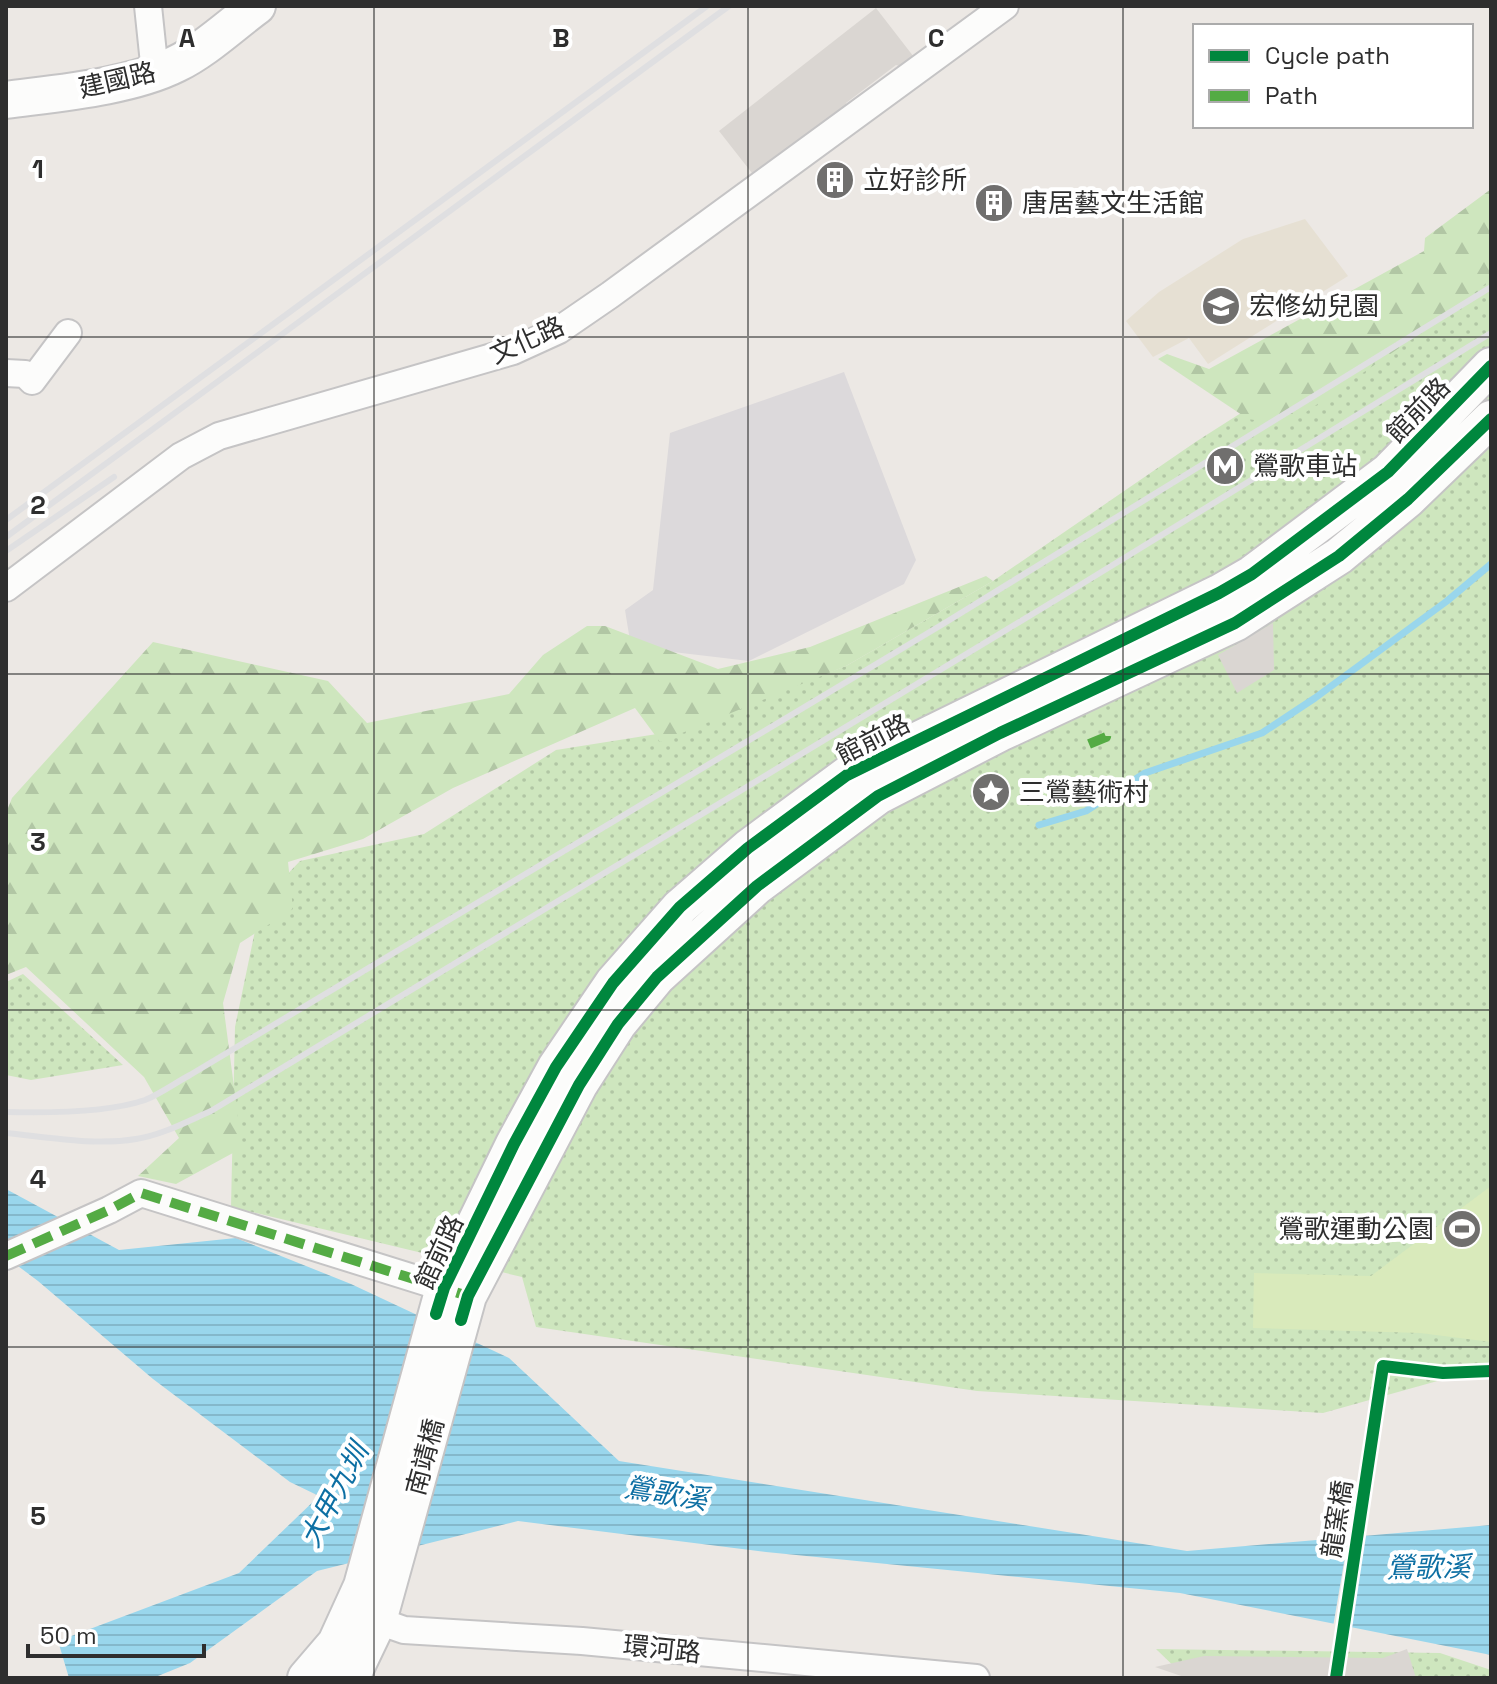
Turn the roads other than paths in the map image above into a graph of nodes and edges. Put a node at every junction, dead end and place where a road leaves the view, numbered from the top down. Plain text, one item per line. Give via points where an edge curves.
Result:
1 (148, 6) edge
2 (257, 6) edge
3 (1005, 6) edge
4 (155, 73) junction
5 (6, 100) edge
6 (68, 333) dead end
7 (1491, 366) edge
8 (6, 373) edge
9 (1491, 419) edge
10 (6, 588) edge
11 (6, 1256) edge
12 (452, 1304) junction
13 (370, 1603) junction
14 (306, 1678) edge
15 (345, 1678) edge
16 (976, 1678) edge

1 - 4 street
2 - 4 street, 建國路 via 178,63
3 - 10 street, 文化路 via 559,330 513,351 219,436 181,456
4 - 5 street, 建國路
6 - 8 street via 32,381 25,374
7 - 12 street, 館前路 via 1388,472 1252,574 847,775 680,907 613,983 556,1067 514,1144
9 - 12 street, 館前路 via 1339,556 1235,623 878,796 757,886 657,977 618,1024
11 - 12 street via 141,1193
12 - 13 street, 南靖橋
13 - 14 street
13 - 15 street via 355,1669
13 - 16 street, 環河路 via 404,1630

